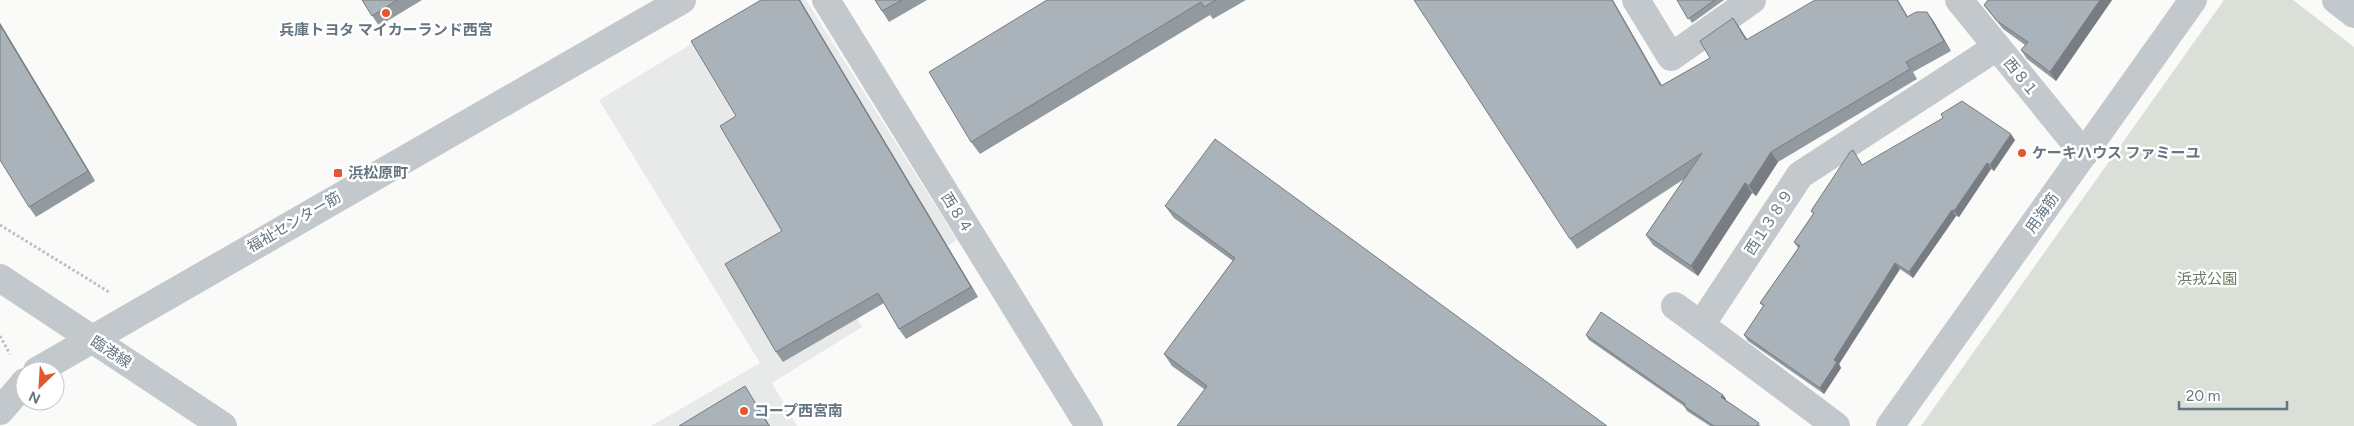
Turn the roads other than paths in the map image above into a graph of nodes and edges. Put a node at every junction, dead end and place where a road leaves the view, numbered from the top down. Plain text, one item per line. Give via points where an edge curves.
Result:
1 (682, 0) edge
2 (826, 0) edge
3 (1636, 0) edge
4 (1752, 0) edge
5 (1959, 0) edge
6 (2193, 0) edge
7 (2336, 0) edge
8 (2354, 14) edge
9 (1997, 47) junction
10 (2084, 154) junction
11 (0, 278) edge
12 (1675, 306) dead end
13 (1701, 325) junction
14 (90, 338) junction
15 (53, 361) edge
16 (15, 394) edge
17 (0, 411) edge
18 (223, 426) edge
19 (1089, 426) edge
20 (1836, 426) edge
21 (1890, 426) edge

1 - 14 street, 福祉センター筋
2 - 19 street, 西８４
3 - 4 street via 1671,57
5 - 9 street, 西８１
6 - 10 street, 用海筋
7 - 8 street
9 - 10 street, 西８１
9 - 13 street, 西１３８９ via 1800,175
10 - 21 street, 用海筋
11 - 14 street, 臨港線
12 - 13 street
13 - 20 street
14 - 15 street, 福祉センター筋
14 - 18 street, 臨港線
16 - 17 street

